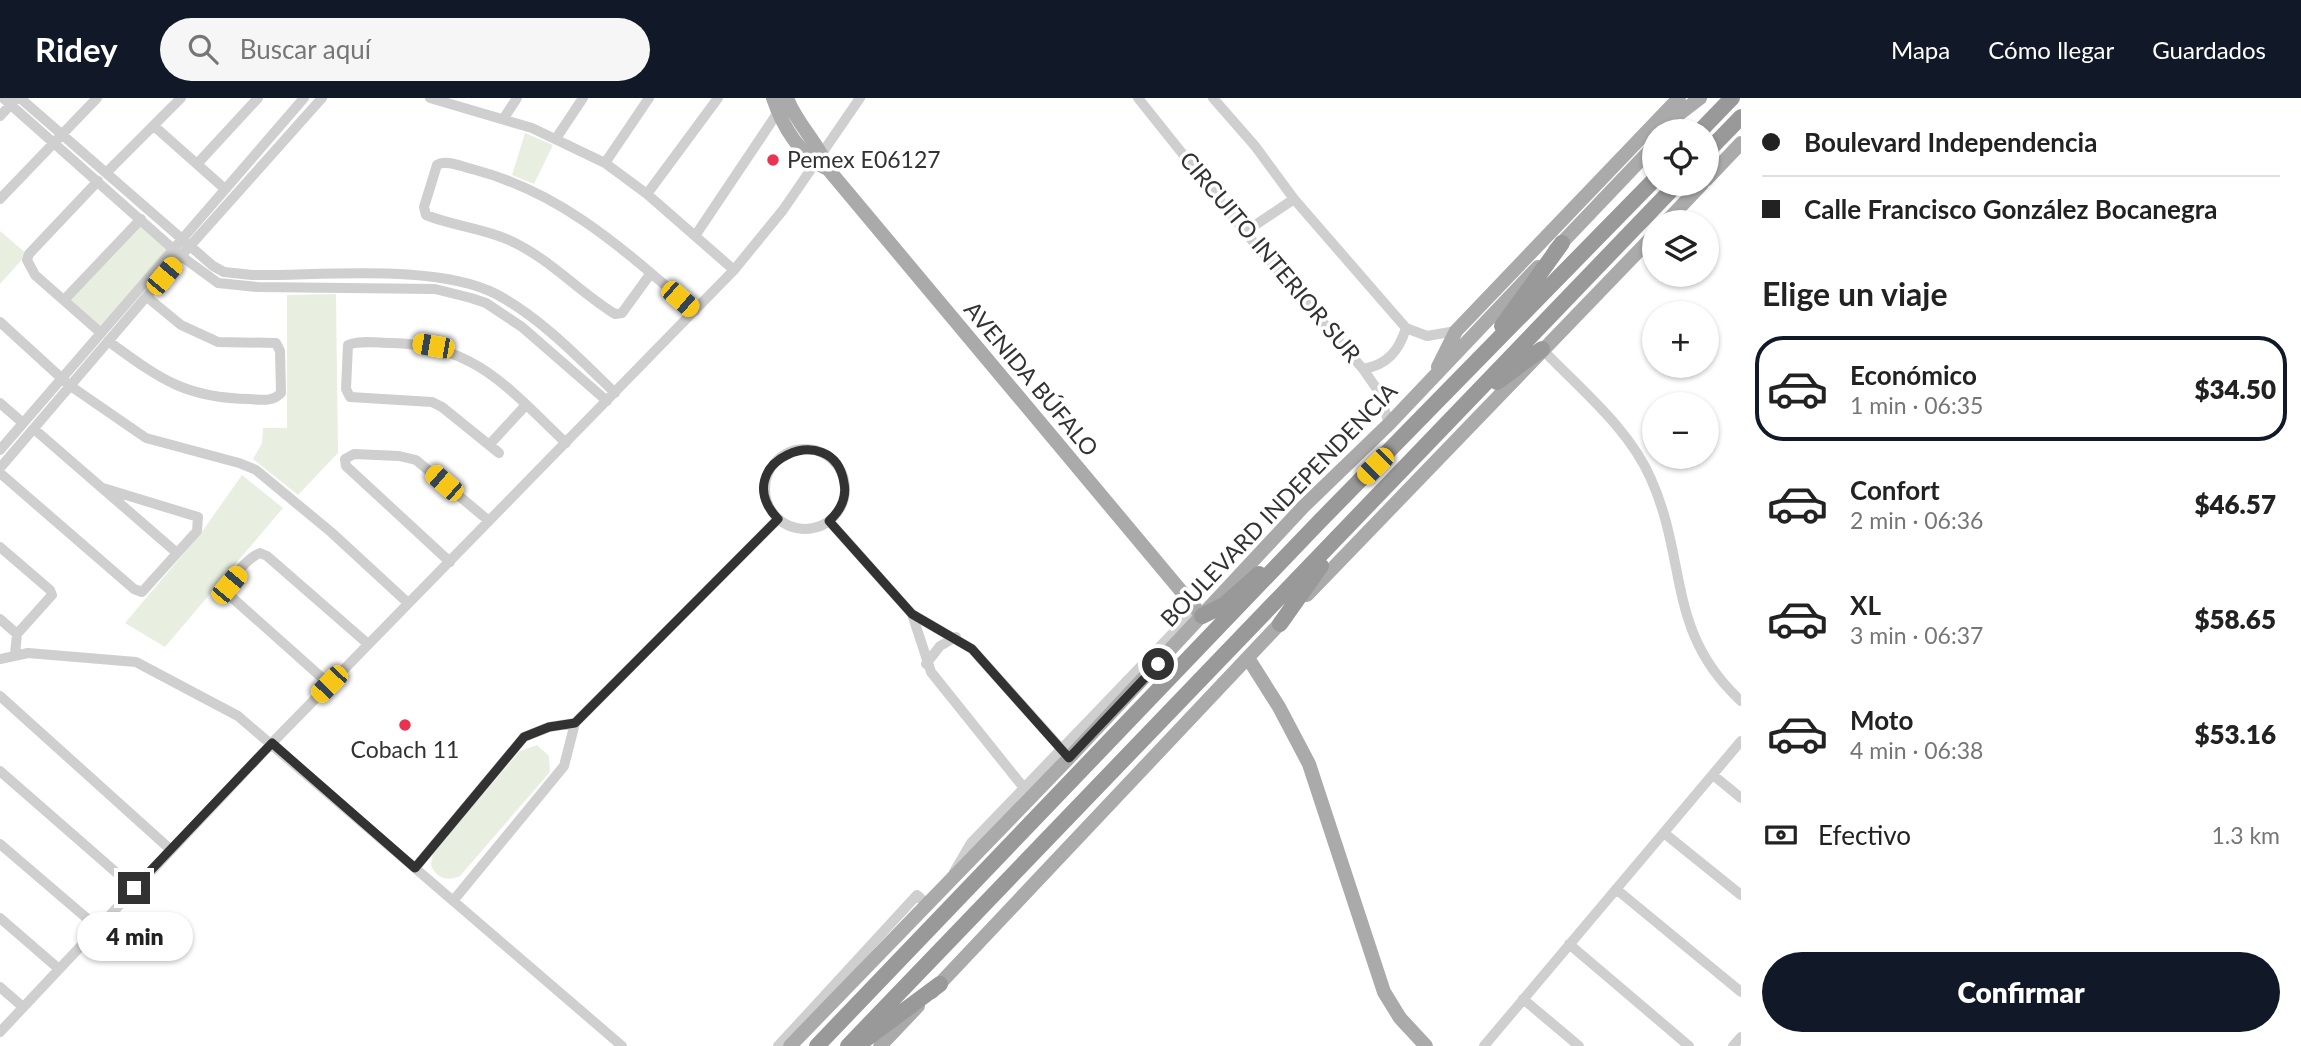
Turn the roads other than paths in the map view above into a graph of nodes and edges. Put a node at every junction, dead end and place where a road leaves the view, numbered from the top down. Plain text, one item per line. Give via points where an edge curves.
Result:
1 (97, 98) edge
2 (181, 98) edge
3 (258, 98) edge
4 (304, 98) edge
5 (322, 98) edge
6 (430, 98) edge
7 (517, 98) edge
8 (583, 98) edge
9 (649, 98) edge
10 (718, 98) edge
11 (788, 98) edge
12 (860, 98) edge
13 (1138, 98) edge
14 (1213, 98) edge
15 (1679, 98) edge
16 (1700, 98) edge
17 (1732, 98) edge
18 (13, 100) edge
19 (447, 101) edge
20 (775, 105) edge
21 (0, 116) edge
22 (1741, 117) edge
23 (504, 118) junction
24 (1674, 119) edge
25 (1680, 119) edge
26 (1712, 119) edge
27 (154, 126) junction
28 (61, 133) junction
29 (557, 137) junction
30 (1719, 140) edge
31 (53, 142) junction
32 (1741, 143) edge
33 (1642, 144) edge
34 (1642, 159) edge
35 (822, 162) junction
36 (198, 163) junction
37 (605, 163) junction
38 (1719, 166) edge
39 (1609, 169) junction
40 (102, 177) junction
41 (225, 189) junction
42 (1642, 193) edge
43 (647, 194) junction
44 (1665, 196) edge
45 (1691, 196) edge
46 (0, 199) edge
47 (1294, 199) junction
48 (1677, 210) edge
49 (141, 219) junction
50 (1245, 232) junction
51 (695, 236) junction
52 (1562, 243) junction
53 (181, 247) junction
54 (1642, 247) edge
55 (734, 270) junction
56 (651, 273) junction
57 (308, 281) junction
58 (493, 293) junction
59 (147, 297) junction
60 (64, 300) junction
61 (486, 303) junction
62 (695, 311) junction
63 (0, 322) edge
64 (1406, 328) junction
65 (1457, 331) junction
66 (104, 337) junction
67 (1542, 349) junction
68 (1487, 354) junction
69 (1363, 369) junction
70 (1434, 376) junction
71 (65, 382) junction
72 (615, 393) junction
73 (607, 401) junction
74 (0, 403) edge
75 (526, 405) junction
76 (1463, 406) junction
77 (23, 424) junction
78 (1389, 424) junction
79 (34, 429) junction
80 (566, 443) junction
81 (489, 444) junction
82 (0, 450) edge
83 (499, 453) dead end
84 (0, 471) edge
85 (103, 488) junction
86 (778, 519) junction
87 (829, 521) junction
88 (489, 522) junction
89 (1320, 522) junction
90 (1351, 523) junction
91 (0, 547) edge
92 (177, 553) junction
93 (450, 562) junction
94 (408, 603) junction
95 (1198, 613) junction
96 (912, 614) junction
97 (0, 619) edge
98 (1280, 624) junction
99 (17, 634) junction
100 (956, 637) junction
101 (368, 644) junction
102 (15, 653) junction
103 (1248, 658) junction
104 (0, 659) edge
105 (926, 664) junction
106 (329, 684) junction
107 (0, 696) edge
108 (1741, 701) edge
109 (575, 723) junction
110 (1741, 741) edge
111 (272, 743) junction
112 (1065, 753) junction
113 (0, 771) edge
114 (1713, 775) junction
115 (1043, 776) junction
116 (1024, 788) junction
117 (1741, 798) edge
118 (1664, 833) junction
119 (0, 844) edge
120 (171, 850) junction
121 (415, 868) junction
122 (950, 881) junction
123 (134, 888) junction
124 (1616, 889) junction
125 (1741, 895) edge
126 (453, 901) junction
127 (0, 918) edge
128 (97, 928) junction
129 (1569, 944) junction
130 (59, 969) junction
131 (940, 984) junction
132 (0, 987) edge
133 (1741, 992) edge
134 (1523, 999) junction
135 (23, 1007) junction
136 (0, 1032) edge
137 (795, 1037) edge
138 (1741, 1037) edge
139 (622, 1046) edge
140 (778, 1046) edge
141 (817, 1046) edge
142 (848, 1046) edge
143 (857, 1046) edge
144 (880, 1046) edge
145 (1426, 1046) edge
146 (1484, 1046) edge
147 (1579, 1046) edge
148 (1689, 1046) edge
149 (1733, 1046) edge

1 - 28 street
2 - 27 street
3 - 36 street
4 - 41 street
5 - 53 street
6 - 19 street
7 - 23 street
8 - 29 street
9 - 37 street
10 - 43 street
11 - 35 main road
12 - 35 street
13 - 50 street, CIRCUITO INTERIOR SUR
14 - 47 street
15 - 39 main road
16 - 24 main road
16 - 25 main road
17 - 26 highway
18 - 21 street
18 - 28 street
18 - 31 street
19 - 23 street
20 - 35 main road
20 - 51 street
22 - 30 highway
23 - 29 street
27 - 36 street
27 - 40 street
28 - 31 street
28 - 40 street
29 - 37 street
31 - 40 street
31 - 46 street
32 - 38 main road
33 - 39 main road
34 - 52 main road, BOULEVARD INDEPENDENCIA
35 - 55 street
35 - 95 main road, AVENIDA BÚFALO
36 - 41 street
37 - 43 street
39 - 65 main road
40 - 49 street
40 - 53 street
40 - 60 street via 29,254 30,269
41 - 53 street
42 - 68 highway
43 - 51 street
44 - 76 highway
45 - 48 main road
47 - 50 street
47 - 64 street
49 - 53 street
49 - 60 street
50 - 69 street, CIRCUITO INTERIOR SUR
51 - 55 street
52 - 68 highway
52 - 70 main road, BOULEVARD INDEPENDENCIA
53 - 57 street via 218,283
53 - 59 street
53 - 66 street
54 - 67 main road
55 - 62 street
56 - 56 street via 569,208 498,177 441,162 436,167 424,213 511,240 615,314 622,313
56 - 62 street
57 - 58 street via 433,276
57 - 61 street via 435,289
58 - 61 street
58 - 72 street via 543,327
59 - 66 street
59 - 66 street via 181,325 218,342 273,342 281,351 282,391 278,397 236,399 181,390
60 - 66 street
61 - 73 street via 536,338
62 - 72 street
63 - 71 street
64 - 65 street via 1427,336
64 - 69 street via 1394,354
65 - 70 main road
66 - 71 street
67 - 76 highway
67 - 98 main road
67 - 108 street via 1640,457 1660,503 1697,647 1720,682
68 - 89 highway
69 - 78 street, CIRCUITO INTERIOR SUR via 1380,393
70 - 78 main road, BOULEVARD INDEPENDENCIA
71 - 77 street
71 - 79 street
71 - 94 street via 146,438 256,470
72 - 73 street
73 - 80 street
74 - 77 street
75 - 80 street
75 - 81 street
75 - 81 street via 484,369 450,350 417,343 348,345 348,395 432,402
76 - 90 highway
77 - 82 street
78 - 95 main road, BOULEVARD INDEPENDENCIA
79 - 84 street
79 - 85 street
80 - 88 street
81 - 83 street
84 - 92 street via 134,589 142,592
85 - 92 street
85 - 92 street via 198,517 197,531
86 - 87 street via 803,529
86 - 87 street via 765,495 767,475 785,454 807,449 827,456 844,479 844,499
86 - 109 street
87 - 96 street
88 - 93 street
88 - 93 street via 416,460 354,454 345,459 363,484
89 - 95 highway via 1224,605
89 - 141 highway
90 - 98 highway
90 - 142 highway
91 - 99 street via 52,595
93 - 94 street
94 - 101 street
95 - 112 main road, BOULEVARD INDEPENDENCIA
96 - 100 street
96 - 105 street
97 - 99 street
98 - 103 main road
99 - 102 street
100 - 105 street via 940,646
100 - 112 street via 981,658
101 - 106 street
101 - 106 street via 260,553 254,556 229,585 228,594
102 - 104 street
102 - 111 street via 122,660 149,667 238,716
103 - 131 main road
103 - 145 main road via 1309,764 1384,992 1399,1018
105 - 116 street
106 - 111 street
107 - 120 street
109 - 121 street via 524,737
109 - 126 street via 564,766
110 - 114 street
111 - 120 street
111 - 121 street
112 - 115 main road, BOULEVARD INDEPENDENCIA
113 - 123 street
114 - 117 street
114 - 118 street
115 - 116 street
115 - 122 main road, BOULEVARD INDEPENDENCIA
116 - 122 street via 971,843
118 - 124 street
118 - 125 street
119 - 128 street
120 - 123 street
121 - 126 street
122 - 137 main road, BOULEVARD INDEPENDENCIA via 922,900
123 - 128 street
124 - 129 street
124 - 133 street
126 - 139 street
127 - 130 street
128 - 130 street
129 - 134 street
129 - 148 street
130 - 135 street
131 - 143 highway
131 - 144 main road
132 - 135 street
134 - 146 street
134 - 147 street
135 - 136 street
137 - 140 street
138 - 149 street

